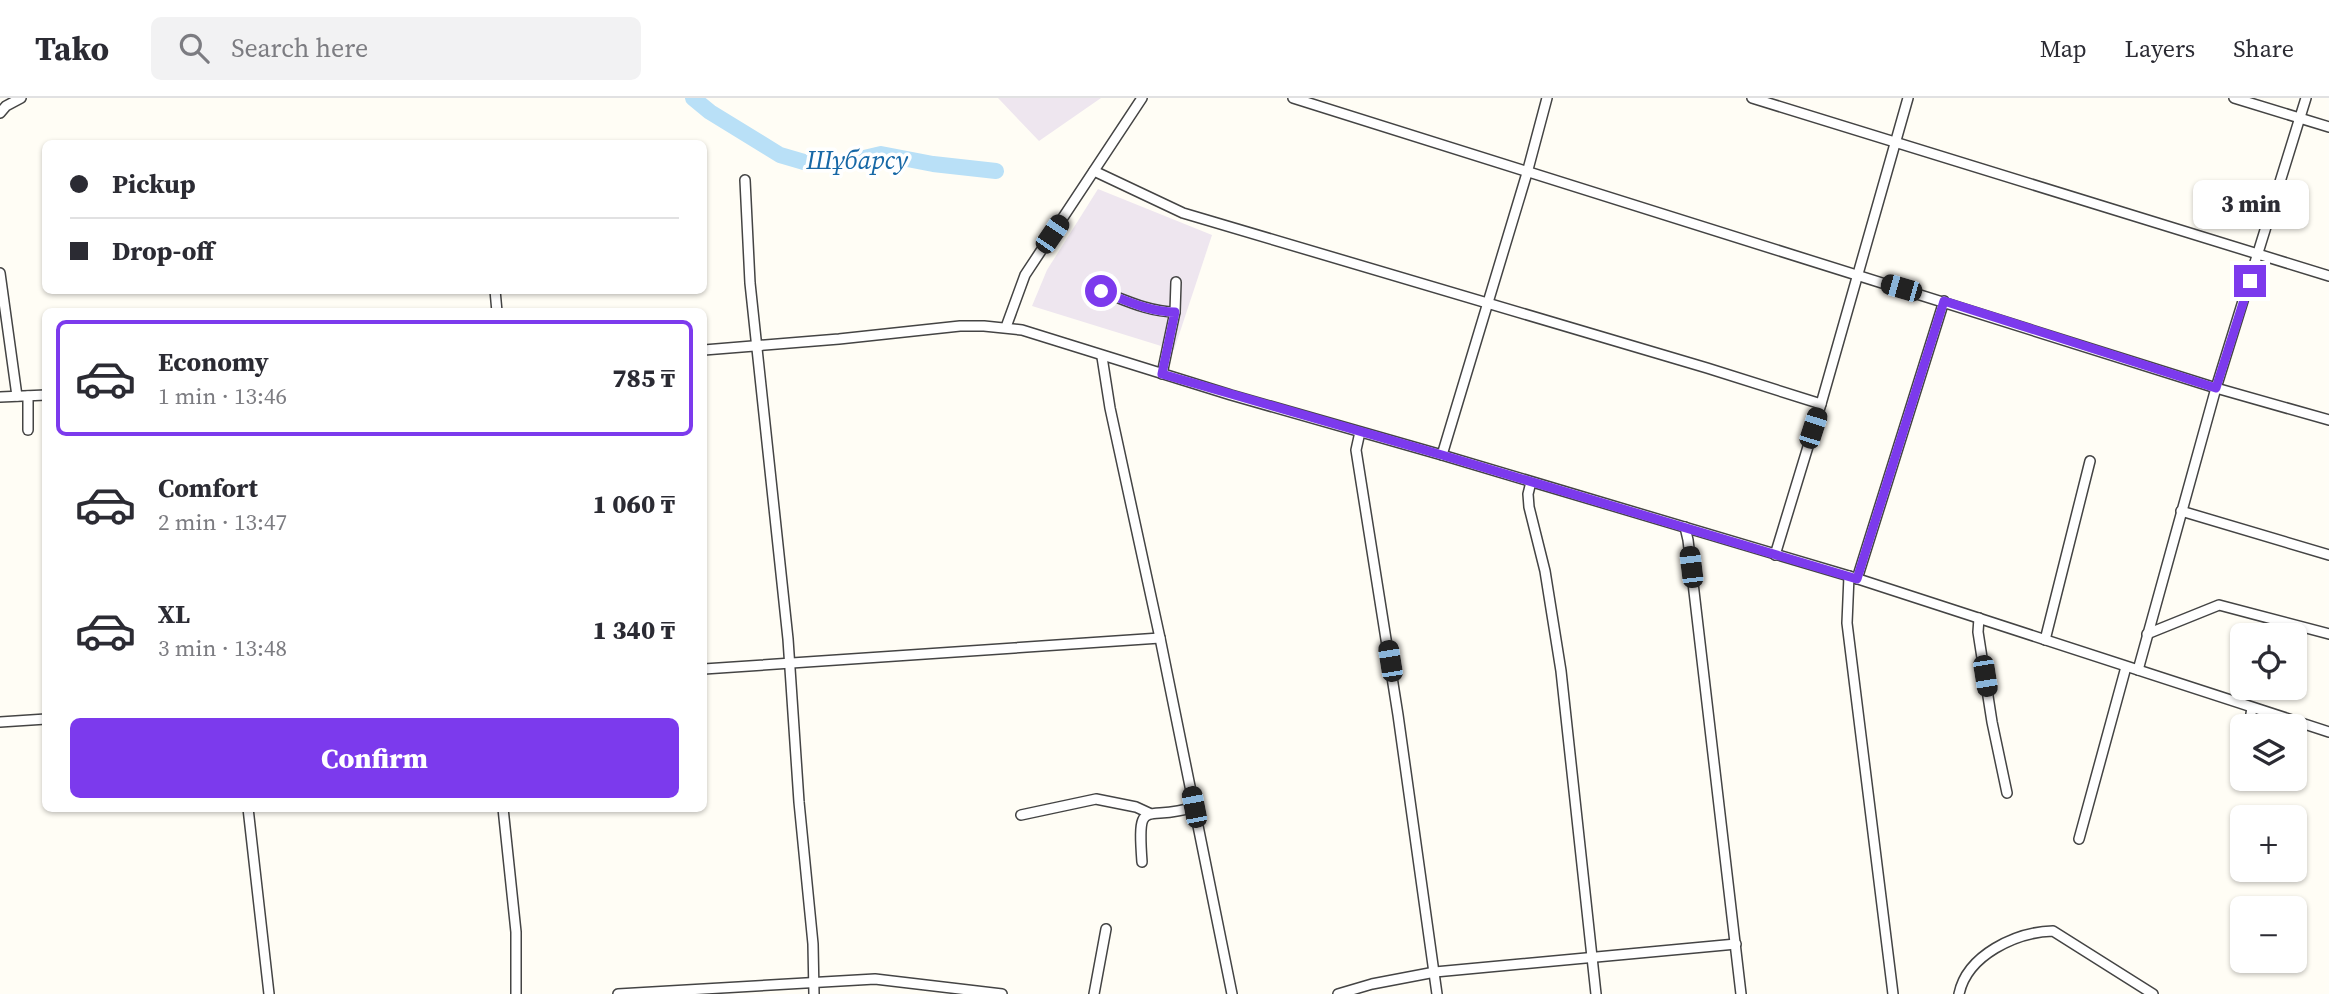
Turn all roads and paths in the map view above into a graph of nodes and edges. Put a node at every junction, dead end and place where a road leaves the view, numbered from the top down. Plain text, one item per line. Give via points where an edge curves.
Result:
1 (21, 98) edge
2 (1142, 98) edge
3 (1293, 98) edge
4 (1547, 98) edge
5 (1752, 98) edge
6 (1908, 98) edge
7 (2234, 98) edge
8 (2306, 98) edge
9 (0, 113) edge
10 (2300, 119) junction
11 (2329, 127) edge
12 (1896, 141) junction
13 (1094, 171) junction
14 (1527, 173) junction
15 (745, 180) dead end
16 (2258, 255) junction
17 (0, 273) edge
18 (1858, 276) junction
19 (2329, 276) edge
20 (1176, 282) dead end
21 (1101, 291) dead end
22 (1944, 301) junction
23 (1487, 303) junction
24 (1175, 312) junction
25 (1006, 327) junction
26 (758, 345) junction
27 (707, 350) edge
28 (1102, 357) junction
29 (1162, 374) junction
30 (2216, 388) junction
31 (42, 395) edge
32 (17, 396) junction
33 (28, 396) junction
34 (0, 397) edge
35 (1821, 404) junction
36 (2329, 420) edge
37 (28, 430) dead end
38 (1360, 432) junction
39 (1442, 455) junction
40 (2091, 461) dead end
41 (1531, 482) junction
42 (2181, 511) junction
43 (1685, 527) junction
44 (1774, 555) junction
45 (2329, 555) edge
46 (1853, 578) junction
47 (1979, 618) junction
48 (2147, 635) junction
49 (2329, 635) edge
50 (1160, 638) junction
51 (2045, 640) junction
52 (788, 663) junction
53 (2126, 667) junction
54 (707, 670) edge
55 (2137, 670) junction
56 (2252, 708) junction
57 (2251, 714) edge
58 (2270, 714) edge
59 (42, 719) edge
60 (0, 722) edge
61 (2307, 725) edge
62 (2329, 732) edge
63 (2007, 793) dead end
64 (1194, 807) junction
65 (248, 812) edge
66 (503, 812) edge
67 (1149, 813) junction
68 (1021, 815) dead end
69 (2079, 839) dead end
70 (1142, 862) dead end
71 (1107, 929) dead end
72 (1736, 944) junction
73 (1593, 959) junction
74 (1434, 972) junction
75 (814, 982) junction
76 (269, 994) edge
77 (516, 994) edge
78 (618, 994) edge
79 (814, 994) edge
80 (1002, 994) edge
81 (1094, 994) edge
82 (1231, 994) edge
83 (1338, 994) edge
84 (1437, 994) edge
85 (1596, 994) edge
86 (1741, 994) edge
87 (1893, 994) edge
88 (1959, 994) edge
89 (2153, 994) edge

1 - 9 street
2 - 13 street
3 - 14 street
4 - 14 street
5 - 12 street
6 - 12 street
7 - 10 street
8 - 10 street
10 - 11 street
10 - 16 street
12 - 16 street
12 - 18 street
13 - 23 street via 1184,213
13 - 25 street via 1025,275
14 - 18 street
14 - 23 street
15 - 26 street
16 - 19 street
16 - 30 street
17 - 32 street
18 - 22 street
18 - 35 street
20 - 24 street
21 - 24 street via 1145,308
22 - 30 street
22 - 46 street
23 - 35 street
23 - 39 street
24 - 29 street
25 - 26 street via 960,326
25 - 28 street
26 - 27 street
26 - 52 street
28 - 29 street
28 - 50 street
29 - 38 street
30 - 36 street
30 - 42 street
31 - 33 street
32 - 33 street
32 - 34 street
33 - 37 street
35 - 44 street
38 - 39 street
38 - 74 street via 1356,450
39 - 41 street
40 - 51 street
41 - 43 street
41 - 73 street via 1529,508 1555,623
42 - 45 street
42 - 48 street
43 - 44 street
43 - 72 street
44 - 46 street
46 - 47 street
46 - 87 street via 1847,623
47 - 51 street
47 - 63 street via 1992,722
48 - 49 street via 2219,605
48 - 55 street
50 - 52 street
50 - 64 street
51 - 53 street
52 - 54 street
52 - 75 street
53 - 55 street
53 - 69 street
55 - 56 street
56 - 57 street
56 - 58 street
59 - 60 street
61 - 62 street
64 - 67 street
64 - 82 street
65 - 76 street
66 - 77 street via 516,932
67 - 68 street via 1096,799
67 - 70 street via 1140,826
71 - 81 street
72 - 73 street
72 - 86 street
73 - 74 street
73 - 85 street
74 - 83 street
74 - 84 street
75 - 78 street
75 - 79 street
75 - 80 street via 875,979
88 - 89 street via 1969,973 1997,946 2035,932 2053,931

